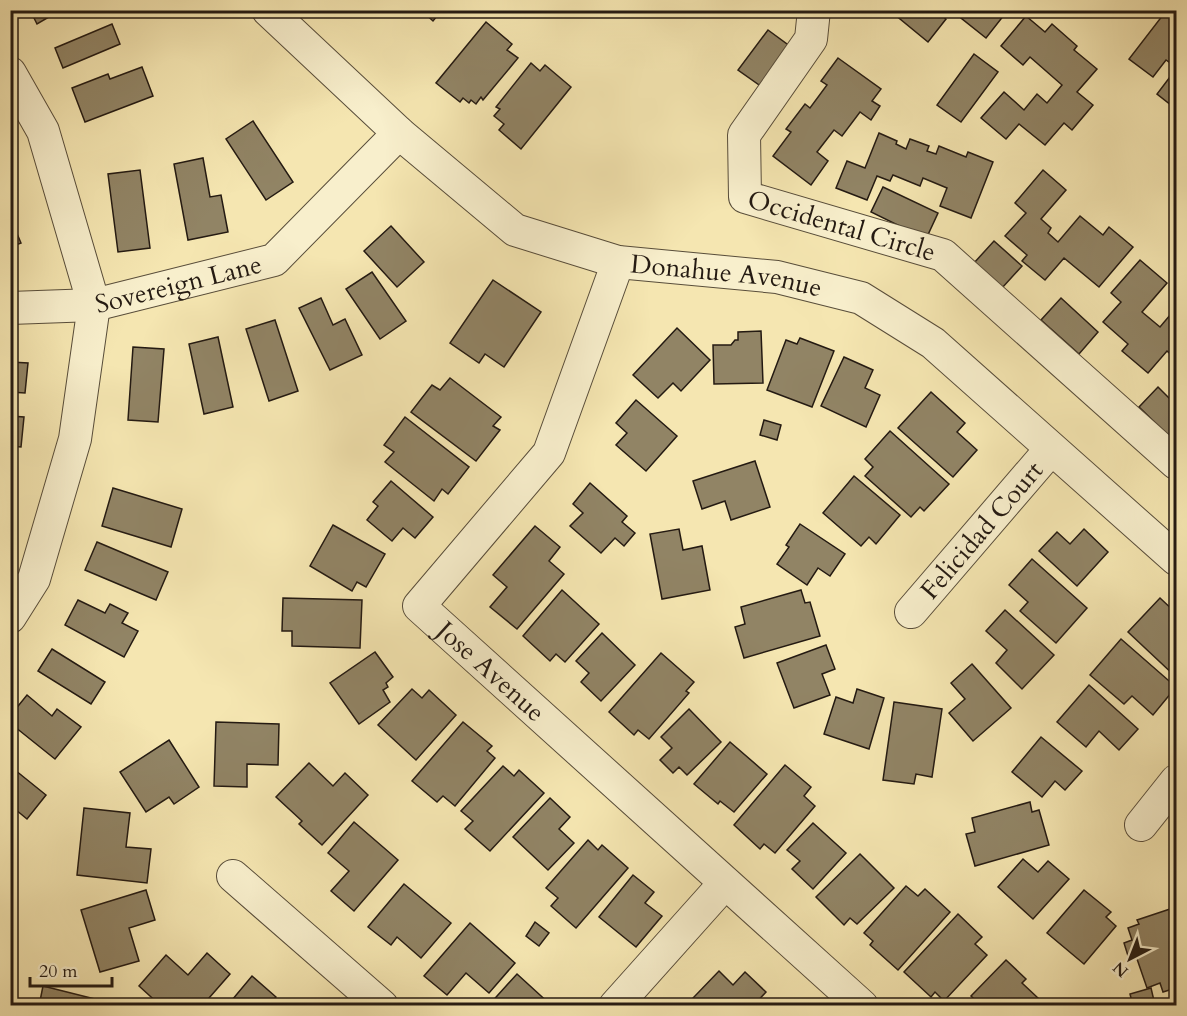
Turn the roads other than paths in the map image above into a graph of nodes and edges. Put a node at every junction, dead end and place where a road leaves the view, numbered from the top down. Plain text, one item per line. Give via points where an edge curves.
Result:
1 (268, 10) edge
2 (814, 10) edge
3 (10, 73) edge
4 (399, 133) junction
5 (618, 262) junction
6 (94, 305) junction
7 (10, 308) edge
8 (1051, 449) junction
9 (1176, 463) edge
10 (1176, 559) edge
11 (911, 612) dead end
12 (10, 617) edge
13 (1176, 781) edge
14 (1141, 825) dead end
15 (233, 876) dead end
16 (725, 883) junction
17 (382, 1005) edge
18 (615, 1005) edge
19 (862, 1005) edge

1 - 4 street, Donahue Avenue
2 - 9 street, Occidental Circle via 811,39 744,135 745,197 943,255
3 - 6 street via 43,130
4 - 5 street, Donahue Avenue via 515,230
4 - 6 street, Sovereign Lane via 274,260
5 - 8 street, Donahue Avenue via 777,278 861,298 933,343
5 - 16 street, Jose Avenue via 549,453 419,606
6 - 7 street, Sovereign Lane
6 - 12 street via 75,439 34,579
8 - 10 street, Donahue Avenue
8 - 11 street, Felicidad Court
13 - 14 street
15 - 17 street
16 - 18 street
16 - 19 street, Jose Avenue

